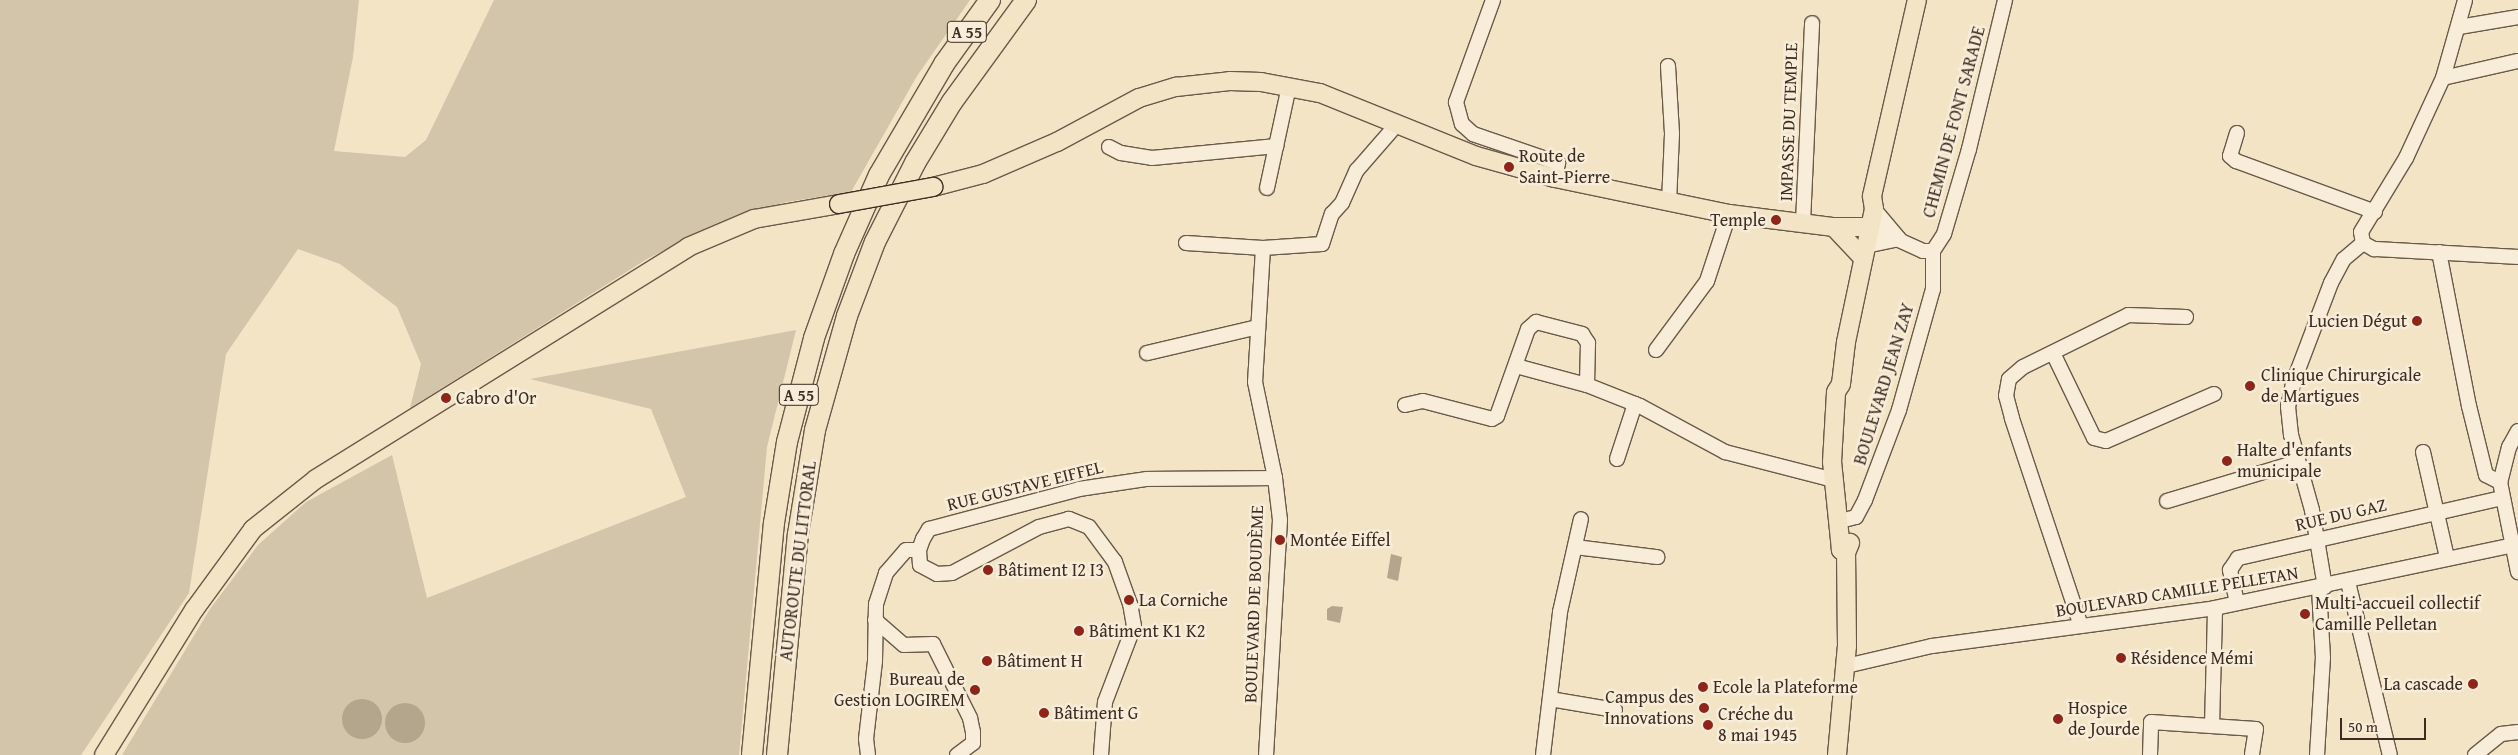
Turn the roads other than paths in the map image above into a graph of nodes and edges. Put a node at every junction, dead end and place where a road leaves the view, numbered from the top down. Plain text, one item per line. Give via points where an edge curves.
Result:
1 (990, 0) edge
2 (1026, 0) edge
3 (1493, 0) edge
4 (1917, 0) edge
5 (1924, 0) edge
6 (2005, 0) edge
7 (2466, 0) edge
8 (2518, 17) edge
9 (1812, 23) dead end
10 (2458, 27) junction
11 (2518, 61) edge
12 (1668, 66) dead end
13 (2443, 78) junction
14 (1289, 86) junction
15 (1398, 123) junction
16 (2237, 133) dead end
17 (1276, 146) junction
18 (1109, 147) dead end
19 (1555, 178) junction
20 (1267, 188) dead end
21 (1669, 203) junction
22 (1874, 209) junction
23 (2375, 212) junction
24 (1729, 214) junction
25 (1803, 223) junction
26 (1834, 226) junction
27 (1870, 227) junction
28 (1899, 239) junction
29 (2363, 243) junction
30 (1186, 244) dead end
31 (1263, 248) junction
32 (1933, 251) junction
33 (1865, 252) junction
34 (2439, 252) junction
35 (2518, 257) edge
36 (2186, 317) dead end
37 (1258, 327) junction
38 (1656, 350) dead end
39 (1147, 353) dead end
40 (2053, 353) junction
41 (1516, 366) junction
42 (1587, 385) junction
43 (2214, 394) dead end
44 (1635, 404) junction
45 (1405, 405) dead end
46 (2518, 431) edge
47 (2423, 452) dead end
48 (1617, 459) dead end
49 (2297, 462) junction
50 (1275, 478) junction
51 (1839, 480) junction
52 (2500, 482) junction
53 (2502, 498) junction
54 (2167, 501) dead end
55 (2437, 511) junction
56 (1843, 519) junction
57 (1580, 520) dead end
58 (2315, 540) junction
59 (2513, 545) junction
60 (1574, 547) junction
61 (919, 550) junction
62 (1657, 557) dead end
63 (2447, 558) junction
64 (2518, 572) edge
65 (2348, 582) junction
66 (2322, 588) junction
67 (2237, 603) junction
68 (2215, 608) junction
69 (875, 620) junction
70 (2081, 626) junction
71 (1846, 666) junction
72 (1550, 700) junction
73 (1615, 710) dead end
74 (2212, 726) junction
75 (2511, 733) edge
76 (104, 755) edge
77 (752, 755) edge
78 (777, 755) edge
79 (868, 755) edge
80 (957, 755) edge
81 (1101, 755) edge
82 (1266, 755) edge
83 (1543, 755) edge
84 (1837, 755) edge
85 (2150, 755) edge
86 (2252, 755) edge
87 (2317, 755) edge
88 (2390, 755) edge
89 (2475, 755) edge
90 (2487, 755) edge

1 - 77 highway, AUTOROUTE DU LITTORAL / A 55 via 944,64 883,167 844,254 814,338 787,442 774,524
2 - 78 highway, AUTOROUTE DU LITTORAL / A 55 via 952,102 915,164 876,242 847,316 815,430 799,525
3 - 19 street via 1456,102 1462,124 1473,134 1558,164
4 - 22 main road via 1872,196
5 - 22 main road via 1882,197
6 - 32 street, CHEMIN DE FONT SARADE via 1975,127 1944,234
7 - 10 street
8 - 10 street
9 - 25 street, IMPASSE DU TEMPLE
10 - 13 street
11 - 13 street
12 - 21 street via 1672,134
13 - 23 street via 2406,158
14 - 15 main road via 1353,104
14 - 17 street
14 - 76 main road, bridge via 1230,81 1157,92 1100,117 1057,142 983,174 939,186 754,219 688,247 316,480 253,529 194,610
15 - 19 main road via 1476,156
15 - 31 street via 1357,170 1342,203 1332,214 1322,244
16 - 23 street via 2230,156 2236,161
17 - 18 street via 1152,158 1121,153
17 - 20 street
19 - 21 main road
21 - 24 main road
22 - 27 main road
22 - 28 street
23 - 29 street via 2361,232
24 - 25 main road
24 - 38 street via 1707,281
25 - 26 main road
26 - 27 main road
26 - 33 main road
27 - 28 street
27 - 33 main road
28 - 32 street via 1923,251
28 - 33 street
29 - 34 street via 2374,249
29 - 49 street via 2344,259 2330,283 2293,383 2288,407
30 - 31 street
31 - 37 street, BOULEVARD DE BOUDÈME
32 - 56 street, BOULEVARD JEAN ZAY via 1933,289 1899,410 1865,500 1856,517
33 - 51 main road via 1841,384 1836,392 1832,434
34 - 35 street
34 - 52 street via 2444,289 2486,475
36 - 40 street via 2128,315
37 - 39 street
37 - 50 street, BOULEVARD DE BOUDÈME via 1255,382
40 - 43 street via 2094,438 2106,442
40 - 70 street via 2015,371 2009,379 2006,396
41 - 42 street
41 - 42 street via 1528,329 1536,322 1549,323 1582,334 1585,338
41 - 45 street via 1497,416 1492,419 1423,401
42 - 44 street
44 - 48 street
44 - 51 street via 1724,452
46 - 52 street via 2508,446
47 - 55 street
49 - 54 street
49 - 58 street via 2312,510
50 - 61 street, RUE GUSTAVE EIFFEL via 1147,479 1079,489 929,529
50 - 82 street, BOULEVARD DE BOUDÈME via 1280,520
51 - 56 main road
52 - 53 street
53 - 55 street, RUE DU GAZ
53 - 59 street
55 - 58 street, RUE DU GAZ
55 - 63 street
56 - 71 main road via 1850,548 1846,553 1849,600
57 - 60 street
58 - 66 street
58 - 67 street, RUE DU GAZ via 2234,560 2230,570
59 - 63 street, BOULEVARD CAMILLE PELLETAN
59 - 64 street
60 - 62 street
60 - 72 street via 1560,612
61 - 69 street via 906,550 886,573
61 - 81 street via 920,565 937,574 952,573 1039,527 1069,519 1089,527 1115,562 1134,626 1105,702
63 - 65 street, BOULEVARD CAMILLE PELLETAN
65 - 66 street, BOULEVARD CAMILLE PELLETAN
65 - 88 street
66 - 67 street, BOULEVARD CAMILLE PELLETAN
66 - 87 street via 2323,658
67 - 68 street, BOULEVARD CAMILLE PELLETAN
68 - 70 street, BOULEVARD CAMILLE PELLETAN
68 - 74 street
69 - 79 street via 875,661 866,739
69 - 80 street via 904,645 932,644 970,718 973,743
70 - 71 street, BOULEVARD CAMILLE PELLETAN via 1932,646
71 - 84 main road
72 - 73 street
72 - 83 street
74 - 85 street via 2151,722
74 - 86 street via 2256,729
75 - 89 street via 2491,739
75 - 90 street

